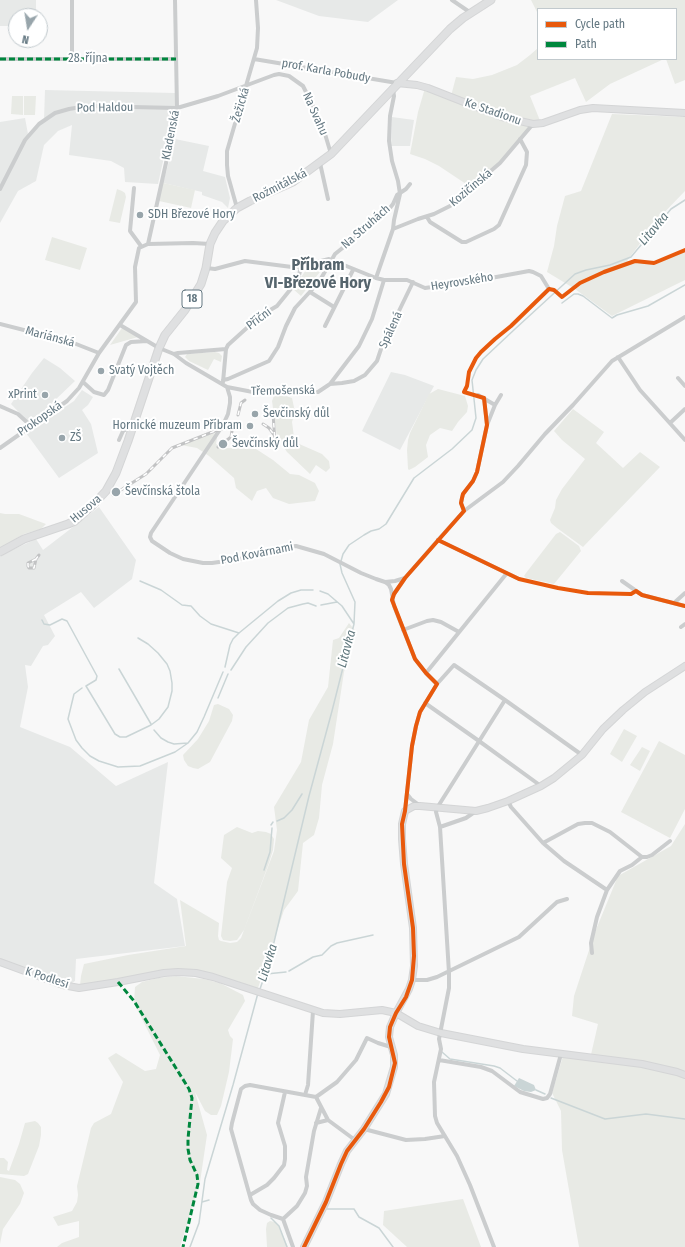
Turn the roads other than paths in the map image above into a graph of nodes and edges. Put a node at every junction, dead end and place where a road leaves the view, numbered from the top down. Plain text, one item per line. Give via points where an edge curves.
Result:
1 (72, 0) edge
2 (176, 0) edge
3 (256, 0) edge
4 (452, 0) edge
5 (491, 0) edge
6 (471, 13) junction
7 (0, 59) edge
8 (72, 59) junction
9 (176, 59) junction
10 (254, 59) junction
11 (247, 85) junction
12 (395, 86) junction
13 (177, 108) junction
14 (685, 113) edge
15 (533, 124) junction
16 (520, 139) junction
17 (331, 154) junction
18 (320, 163) junction
19 (410, 184) dead end
20 (134, 188) dead end
21 (0, 189) edge
22 (400, 194) junction
23 (328, 199) dead end
24 (237, 208) junction
25 (427, 217) junction
26 (393, 229) junction
27 (148, 244) junction
28 (210, 244) junction
29 (141, 246) junction
30 (332, 260) junction
31 (301, 266) junction
32 (206, 268) junction
33 (353, 270) junction
34 (376, 278) junction
35 (384, 280) junction
36 (413, 282) junction
37 (549, 289) dead end
38 (310, 292) junction
39 (334, 306) junction
40 (685, 317) edge
41 (0, 324) edge
42 (120, 324) junction
43 (325, 326) dead end
44 (147, 341) junction
45 (159, 348) junction
46 (226, 349) junction
47 (99, 353) junction
48 (174, 354) junction
49 (618, 357) junction
50 (365, 375) joint
51 (678, 378) dead end
52 (83, 382) junction
53 (223, 382) junction
54 (330, 384) junction
55 (685, 386) edge
56 (227, 387) junction
57 (478, 395) dead end
58 (501, 395) dead end
59 (484, 398) junction
60 (495, 405) junction
61 (0, 406) edge
62 (685, 409) edge
63 (670, 423) junction
64 (487, 425) junction
65 (31, 426) junction
66 (132, 426) junction
67 (119, 440) dead end
68 (685, 440) edge
69 (0, 448) edge
70 (464, 511) junction
71 (438, 540) junction
72 (0, 552) edge
73 (507, 573) junction
74 (405, 578) junction
75 (519, 579) dead end
76 (622, 581) dead end
77 (385, 582) junction
78 (685, 593) edge
79 (392, 600) junction
80 (674, 603) junction
81 (685, 606) edge
82 (685, 624) edge
83 (681, 627) dead end
84 (403, 630) junction
85 (459, 632) junction
86 (685, 666) edge
87 (426, 673) junction
88 (437, 684) junction
89 (505, 700) junction
90 (424, 703) junction
91 (480, 741) junction
92 (582, 755) junction
93 (541, 786) junction
94 (407, 793) junction
95 (508, 801) junction
96 (420, 806) junction
97 (437, 808) junction
98 (405, 811) junction
99 (476, 811) junction
100 (440, 827) junction
101 (670, 841) dead end
102 (543, 843) junction
103 (642, 857) junction
104 (607, 890) junction
105 (567, 899) dead end
106 (592, 953) dead end
107 (0, 962) edge
108 (449, 973) junction
109 (412, 980) junction
110 (313, 1010) junction
111 (396, 1013) junction
112 (441, 1033) junction
113 (391, 1047) junction
114 (561, 1054) junction
115 (439, 1060) junction
116 (685, 1075) edge
117 (285, 1092) junction
118 (305, 1095) junction
119 (316, 1097) junction
120 (321, 1108) junction
121 (328, 1120) junction
122 (316, 1123) junction
123 (364, 1129) junction
124 (445, 1136) junction
125 (355, 1140) junction
126 (250, 1195) junction
127 (283, 1218) junction
128 (293, 1247) edge
129 (304, 1247) edge
130 (494, 1247) edge

1 - 8 street
2 - 9 street, Kladenská
3 - 10 street, Žežická via 258,40
4 - 6 street
5 - 6 main road, Rožmitálská / 18
6 - 12 main road, Rožmitálská / 18 via 450,29
7 - 8 street, 28. října
8 - 9 street, 28. října
9 - 13 street, Kladenská
10 - 11 street, Žežická
10 - 12 street, prof. Karla Pobudy
11 - 13 street, Pod Haldou
11 - 17 street, Na Svahu via 279,74 299,82 322,124
11 - 24 street, Žežická via 227,151 228,176
12 - 15 street, Ke Stadionu via 417,85 428,88 502,117
12 - 17 main road, Rožmitálská / 18
12 - 22 street, Na Struhách via 389,141
13 - 21 street, Pod Haldou via 87,106 56,113 39,124 26,140
13 - 27 street, Kladenská
14 - 15 street, Ke Stadionu via 593,108
15 - 16 street, Kozičínská
16 - 25 street, Kozičínská via 500,163 459,199
16 - 25 street via 527,152 526,165 499,225 462,242 430,222
17 - 18 main road, Rožmitálská / 18
18 - 23 street
18 - 24 main road, Rožmitálská / 18 via 293,182
19 - 22 street, Na Struhách
20 - 29 street via 130,231
22 - 26 street, Na Struhách
22 - 30 street, Na Struhách via 386,213 335,254
24 - 28 main road, Rožmitálská / 18 via 223,221
25 - 26 street, Kozičínská
26 - 34 street, Na Struhách
27 - 28 street
27 - 29 street
28 - 32 main road, Rožmitálská / 18
29 - 42 street, Prokopská via 135,267 136,302
30 - 31 street
30 - 33 street, Heyrovského
30 - 38 street, Na Struhách
31 - 32 street via 282,267 245,261
31 - 46 street, Příční via 295,285 277,306 260,316
32 - 45 main road, Rožmitálská / 18 via 201,284 186,310 165,336
33 - 34 street, Heyrovského
33 - 39 street
34 - 35 street, Heyrovského
35 - 36 street, Heyrovského
35 - 54 street via 365,335
36 - 37 street, Heyrovského via 425,288 529,271 541,276
36 - 50 street, Spálená via 382,346 378,361
38 - 39 street
38 - 53 street, Na Struhách via 295,308 269,361
39 - 43 street
40 - 49 street
41 - 47 street, Mariánská via 71,342
42 - 44 street, Třemošenská
42 - 47 street, Prokopská
44 - 45 street, Třemošenská
44 - 52 street via 131,342 126,345 104,395 94,392
45 - 48 street, Třemošenská
45 - 66 main road, Husova / 18
46 - 48 street
46 - 53 street
47 - 52 street, Prokopská
48 - 53 street, Třemošenská
49 - 63 street via 640,390
49 - 70 street via 607,366 503,482
50 - 54 street, Třemošenská via 354,381
51 - 55 street
52 - 65 street, Prokopská via 67,401
53 - 56 street, Třemošenská
54 - 56 street, Třemošenská via 318,392 278,394
56 - 77 street, Pod Kovárnami via 230,403 223,425 152,533 151,539 170,553 202,563 240,559 287,546 304,548 324,554 364,575
57 - 59 street
58 - 60 street
59 - 60 street
59 - 64 street
60 - 64 street
61 - 65 street via 18,414
62 - 63 street
63 - 68 street
64 - 70 street via 477,472 463,494 461,503
65 - 69 street, Prokopská
66 - 67 street, Husova via 122,431
66 - 72 main road, Husova / 18 via 112,482 102,497 68,524 24,539
70 - 71 street
71 - 73 street
71 - 74 street
73 - 75 street
73 - 85 street
74 - 77 street
74 - 79 street
76 - 80 street via 642,595
77 - 79 street via 391,589
78 - 80 street
79 - 84 street
80 - 81 street
82 - 83 street
84 - 85 street via 433,620
84 - 87 street via 415,659
85 - 87 street
86 - 92 street via 623,710
87 - 88 street
88 - 89 street via 454,665
88 - 90 street
89 - 91 street
89 - 92 street
90 - 91 street
90 - 94 street via 415,732
91 - 93 street
91 - 97 street
92 - 93 street
93 - 95 street
94 - 96 street
94 - 98 street
95 - 99 street
95 - 102 street
96 - 97 street
96 - 98 street
97 - 99 street
97 - 100 street
98 - 109 street via 402,839 413,928
99 - 100 street via 466,818
100 - 108 street
101 - 103 street via 652,855
102 - 103 street via 578,824 592,823 610,832
102 - 104 street via 564,862
103 - 104 street via 620,871
104 - 106 street via 597,917 591,943
105 - 108 street via 557,902 519,937
107 - 110 street, K Podlesí via 71,987 89,987 164,973 196,973
108 - 109 street via 427,980
108 - 112 street
109 - 111 street via 406,997
110 - 111 street, K Podlesí via 332,1014 382,1010
110 - 118 street via 308,1085
111 - 112 street via 418,1026
111 - 113 street via 389,1033
112 - 114 street
112 - 115 street
113 - 119 street via 367,1038 356,1060 337,1082
113 - 123 street via 395,1063 389,1087
114 - 115 street via 550,1094 548,1098 543,1099 520,1092 492,1071
114 - 116 street via 642,1064
115 - 124 street via 434,1082 435,1116
117 - 118 street
117 - 126 street via 278,1123 285,1146 284,1165 270,1182
117 - 126 street via 250,1084 241,1089 231,1129
118 - 119 street
119 - 120 street
120 - 121 street
120 - 122 street
121 - 122 street
121 - 125 street
122 - 127 street via 305,1193 297,1206
123 - 124 street via 406,1140
123 - 125 street
124 - 130 street via 457,1156
125 - 129 street via 341,1164
126 - 127 street via 256,1208
127 - 128 street

